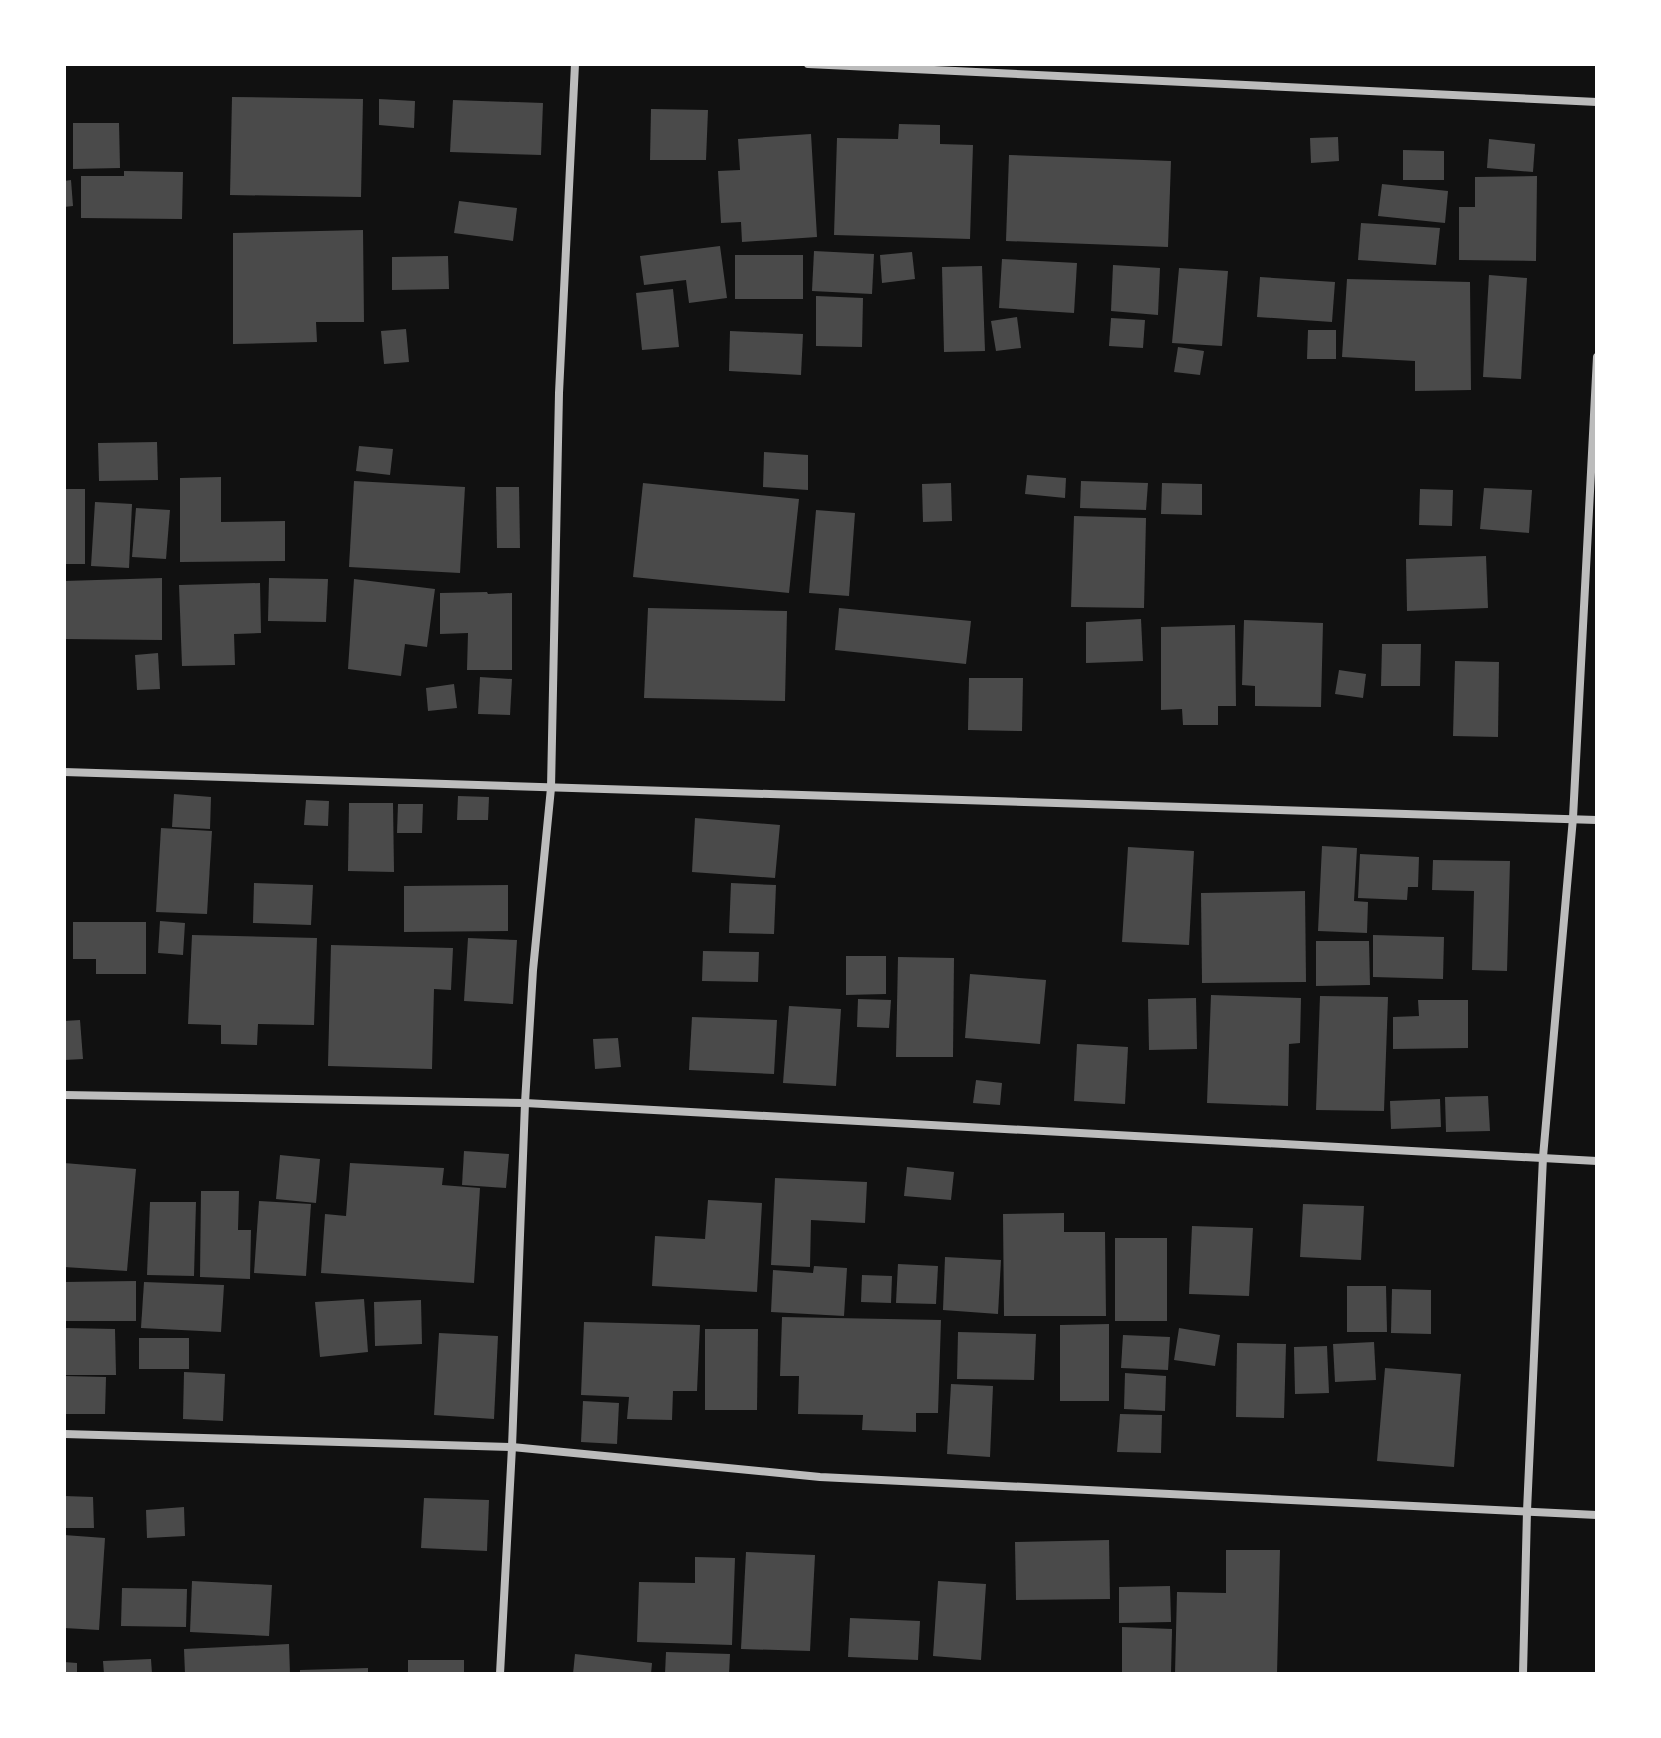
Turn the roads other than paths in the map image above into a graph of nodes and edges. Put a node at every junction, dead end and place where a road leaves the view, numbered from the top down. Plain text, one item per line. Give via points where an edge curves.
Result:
1 (575, 64) edge
2 (808, 64) edge
3 (1597, 102) edge
4 (1597, 357) edge
5 (64, 772) edge
6 (551, 788) junction
7 (1573, 818) junction
8 (1597, 820) edge
9 (64, 1095) edge
10 (525, 1103) junction
11 (1543, 1157) junction
12 (1597, 1161) edge
13 (64, 1434) edge
14 (512, 1447) junction
15 (1527, 1511) junction
16 (1597, 1515) edge
17 (500, 1674) edge
18 (1523, 1674) edge

1 - 6 street via 559,393
2 - 3 street
4 - 7 street
5 - 6 street
6 - 7 street
6 - 10 street
7 - 8 street
7 - 11 street
9 - 10 street
10 - 11 street
10 - 14 street
11 - 12 street
11 - 15 street
13 - 14 street
14 - 15 street via 820,1477
14 - 17 street
15 - 16 street
15 - 18 street

